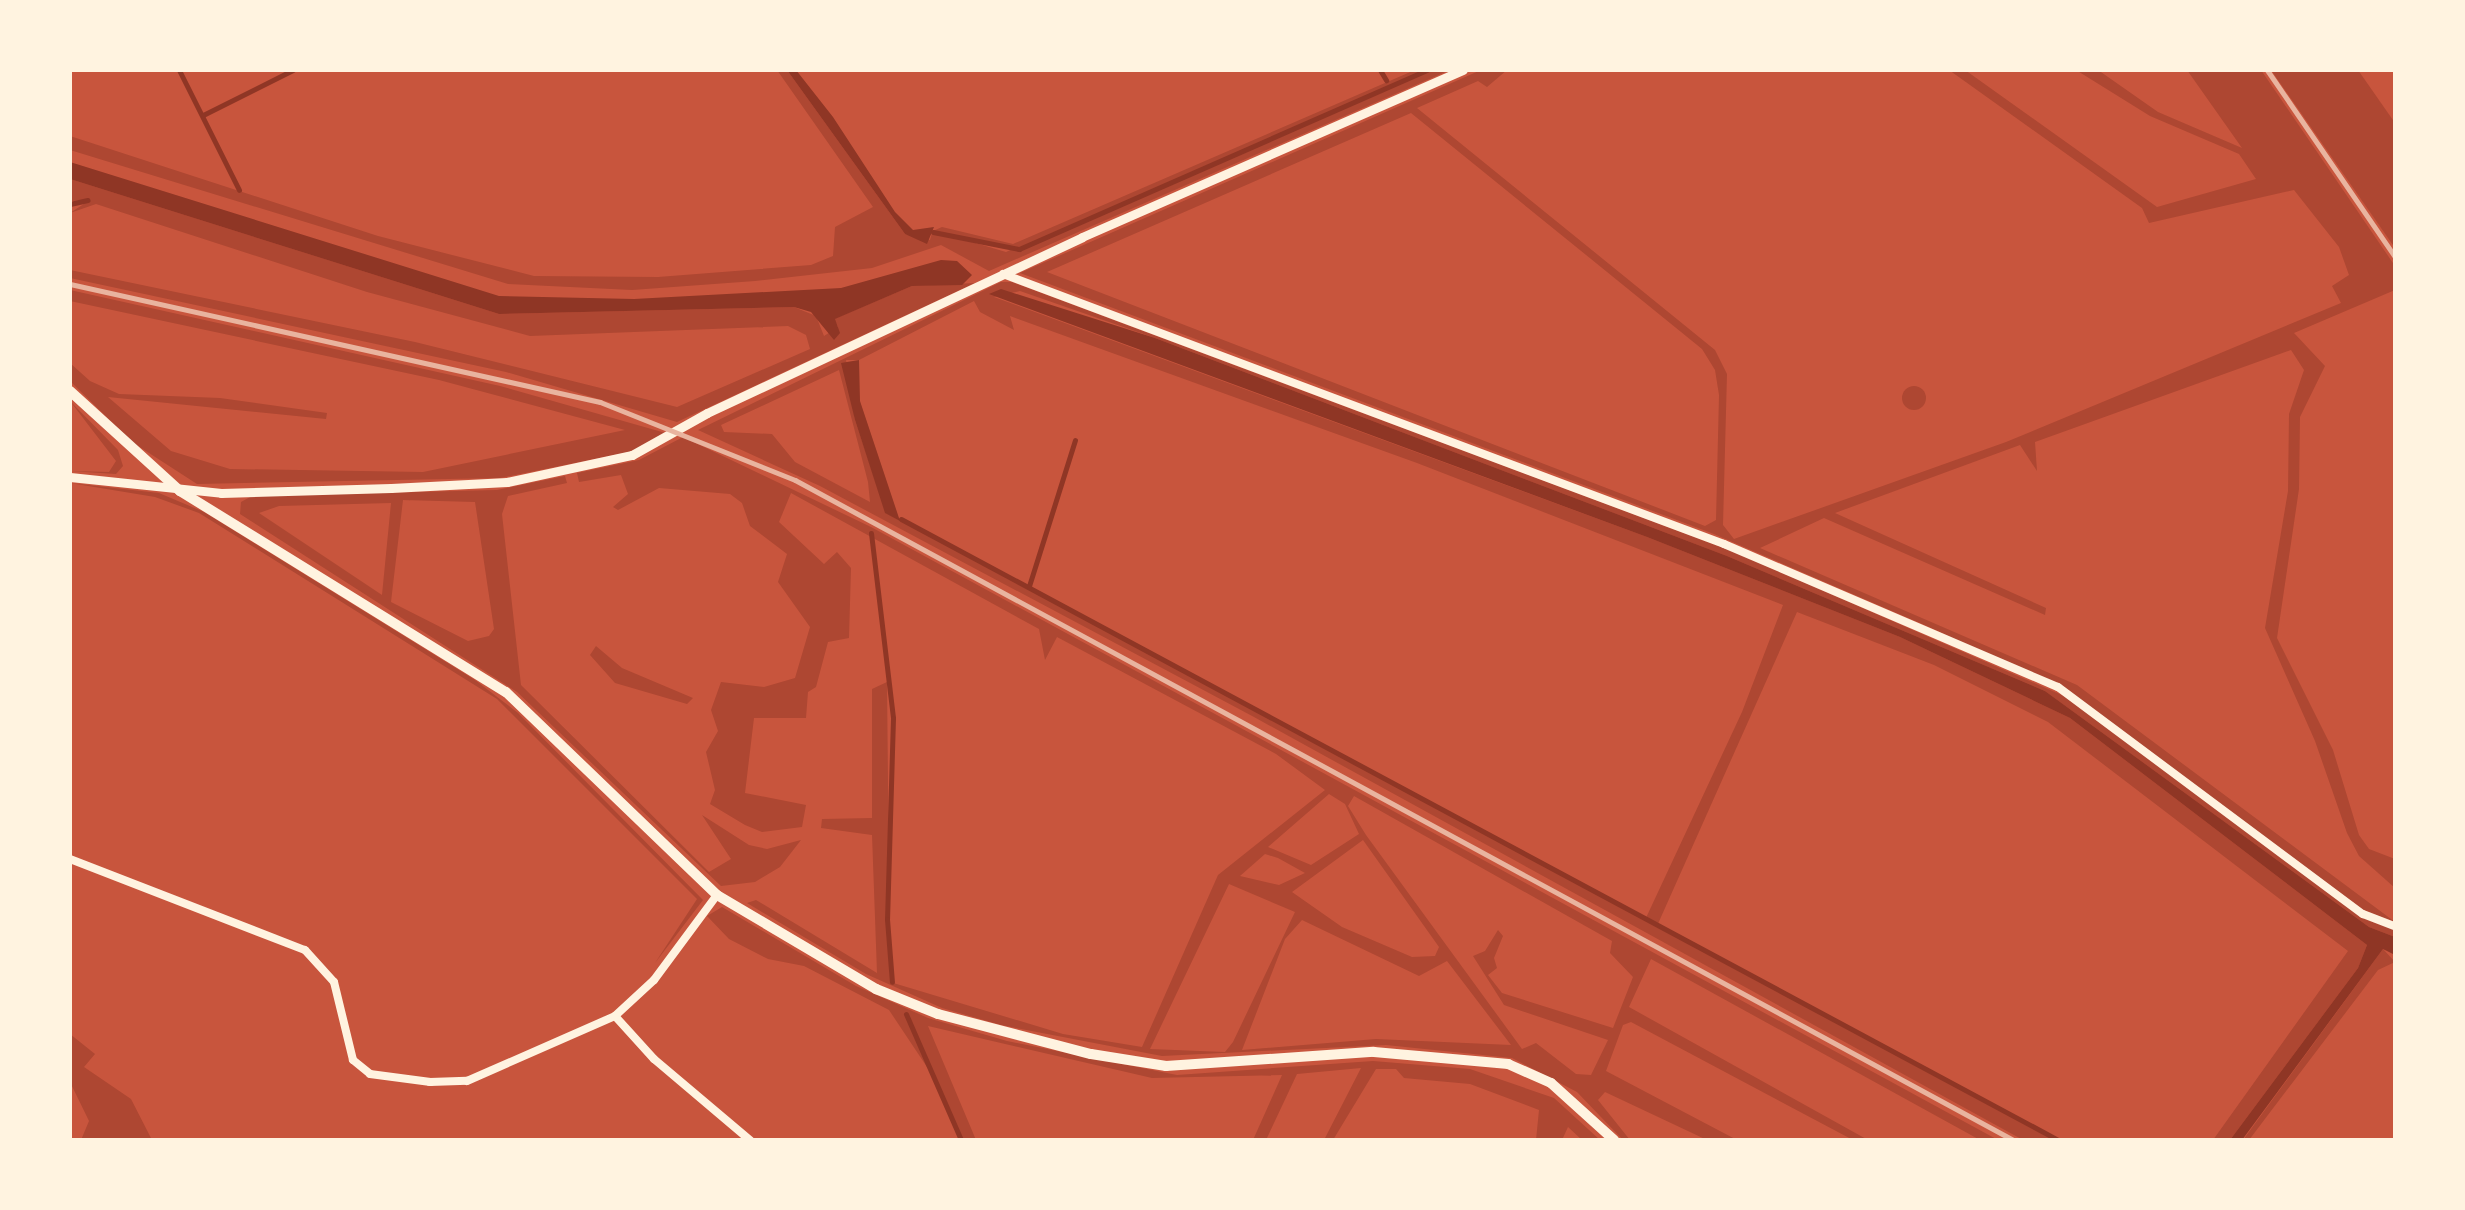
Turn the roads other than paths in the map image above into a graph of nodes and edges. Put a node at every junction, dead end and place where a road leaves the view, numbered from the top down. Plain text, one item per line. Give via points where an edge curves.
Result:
1 (1464, 70) edge
2 (1003, 274) junction
3 (70, 391) edge
4 (70, 477) edge
5 (180, 491) junction
6 (70, 859) edge
7 (717, 895) junction
8 (2395, 926) edge
9 (615, 1016) junction
10 (750, 1140) edge
11 (1614, 1140) edge

1 - 2 street
2 - 5 street via 632,455 507,482
2 - 8 street via 1724,544 2058,687 2363,914
3 - 5 main road
4 - 5 street
5 - 7 main road via 506,692
6 - 9 street via 317,958 334,982 353,1060 370,1074 467,1082
7 - 9 street via 654,980
7 - 11 main road via 876,989 938,1014 1166,1066 1374,1052 1508,1064 1552,1084
9 - 10 street via 654,1059

